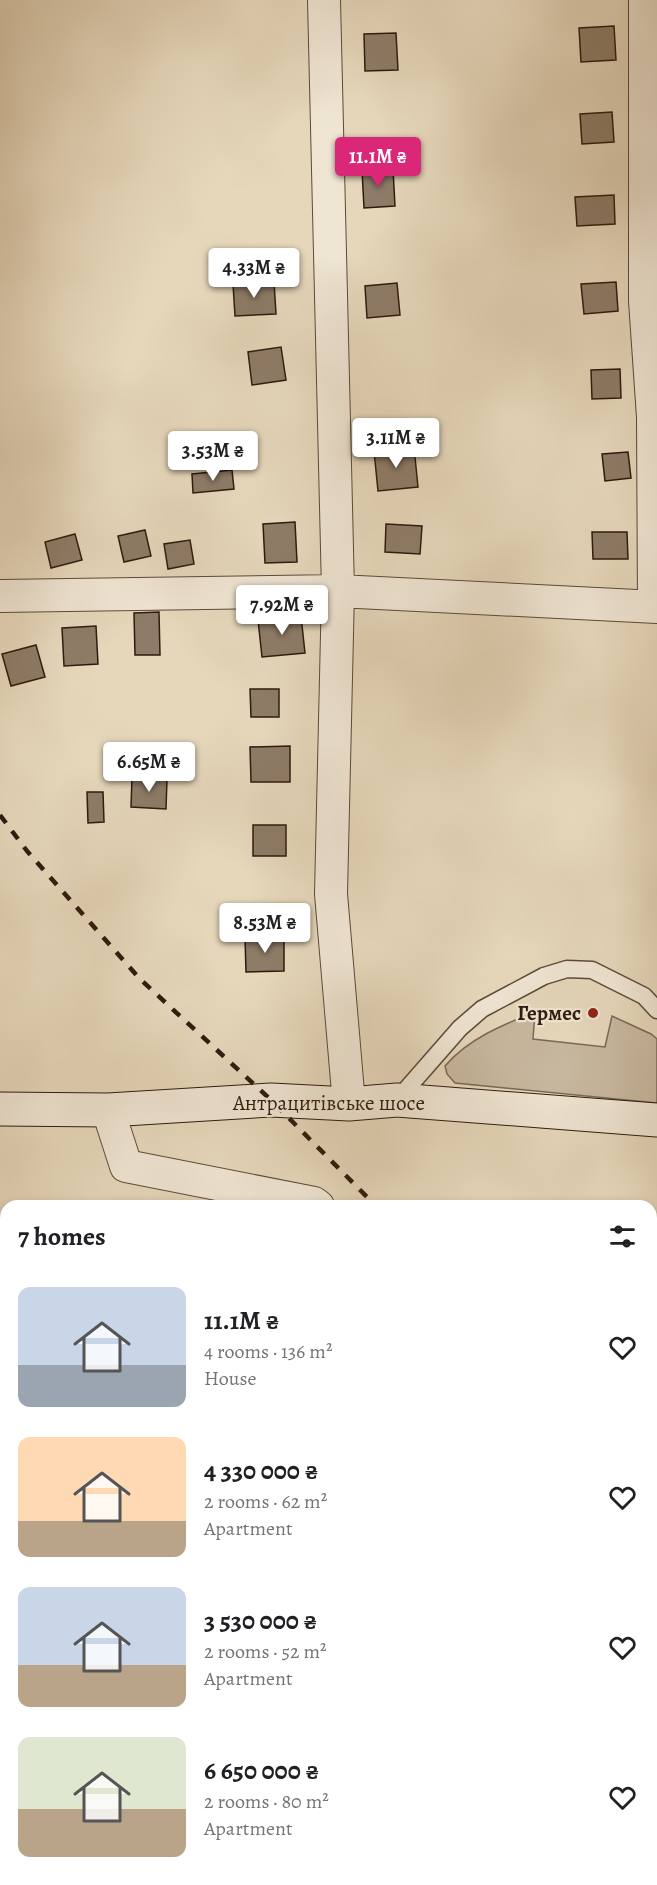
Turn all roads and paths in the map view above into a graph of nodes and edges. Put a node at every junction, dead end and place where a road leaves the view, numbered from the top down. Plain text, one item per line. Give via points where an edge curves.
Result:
1 (324, 0) edge
2 (645, 0) edge
3 (338, 591) junction
4 (0, 596) edge
5 (656, 607) edge
6 (657, 1010) edge
7 (397, 1100) junction
8 (350, 1104) junction
9 (0, 1109) edge
10 (108, 1110) junction
11 (657, 1120) edge
12 (299, 1200) edge

1 - 3 street
2 - 5 street via 645,301 653,417
3 - 4 street
3 - 5 street
3 - 8 street via 331,894
6 - 7 lane via 644,996 592,970 567,969 544,976 482,1009 459,1028
7 - 8 main road, Антрацитівське шосе
7 - 11 main road, Антрацитівське шосе
8 - 10 main road, Антрацитівське шосе via 271,1100
9 - 10 main road, Антрацитівське шосе
10 - 12 street via 126,1166

